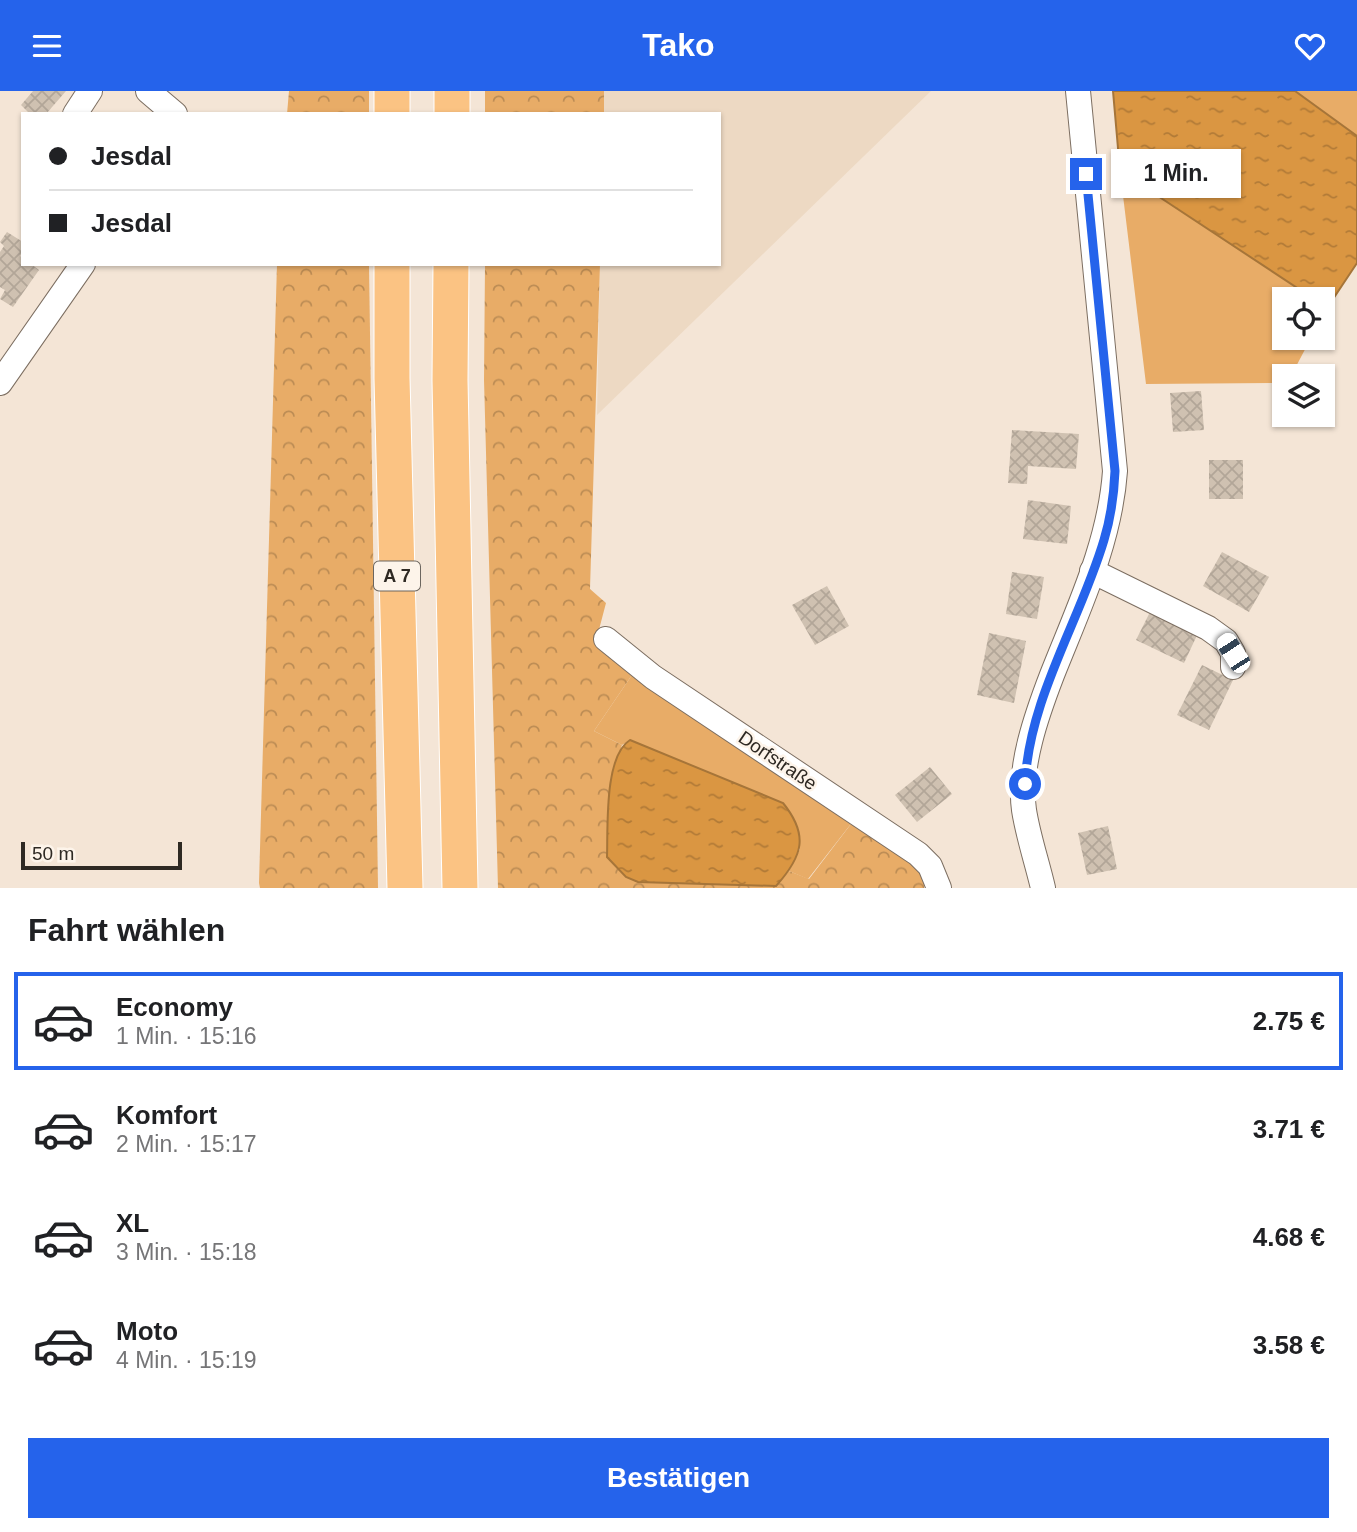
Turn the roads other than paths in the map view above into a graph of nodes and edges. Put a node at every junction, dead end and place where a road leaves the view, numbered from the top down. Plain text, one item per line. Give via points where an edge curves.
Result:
1 (90, 91) edge
2 (148, 91) edge
3 (393, 91) edge
4 (452, 91) edge
5 (1078, 91) edge
6 (76, 112) edge
7 (173, 112) edge
8 (393, 112) edge
9 (452, 112) edge
10 (82, 266) edge
11 (392, 266) edge
12 (451, 266) edge
13 (0, 383) edge
14 (1092, 571) junction
15 (606, 639) dead end
16 (1233, 667) dead end
17 (405, 888) edge
18 (460, 888) edge
19 (939, 888) edge
20 (1043, 888) edge

1 - 6 street
2 - 7 street
3 - 8 highway
4 - 9 highway
5 - 14 street via 1115,471 1113,502
10 - 13 street
11 - 17 highway, A 7
12 - 18 highway
14 - 16 street via 1208,628 1226,641 1233,653
14 - 20 street via 1026,759 1024,809
15 - 19 street, Dorfstraße via 653,677 918,854 930,866

